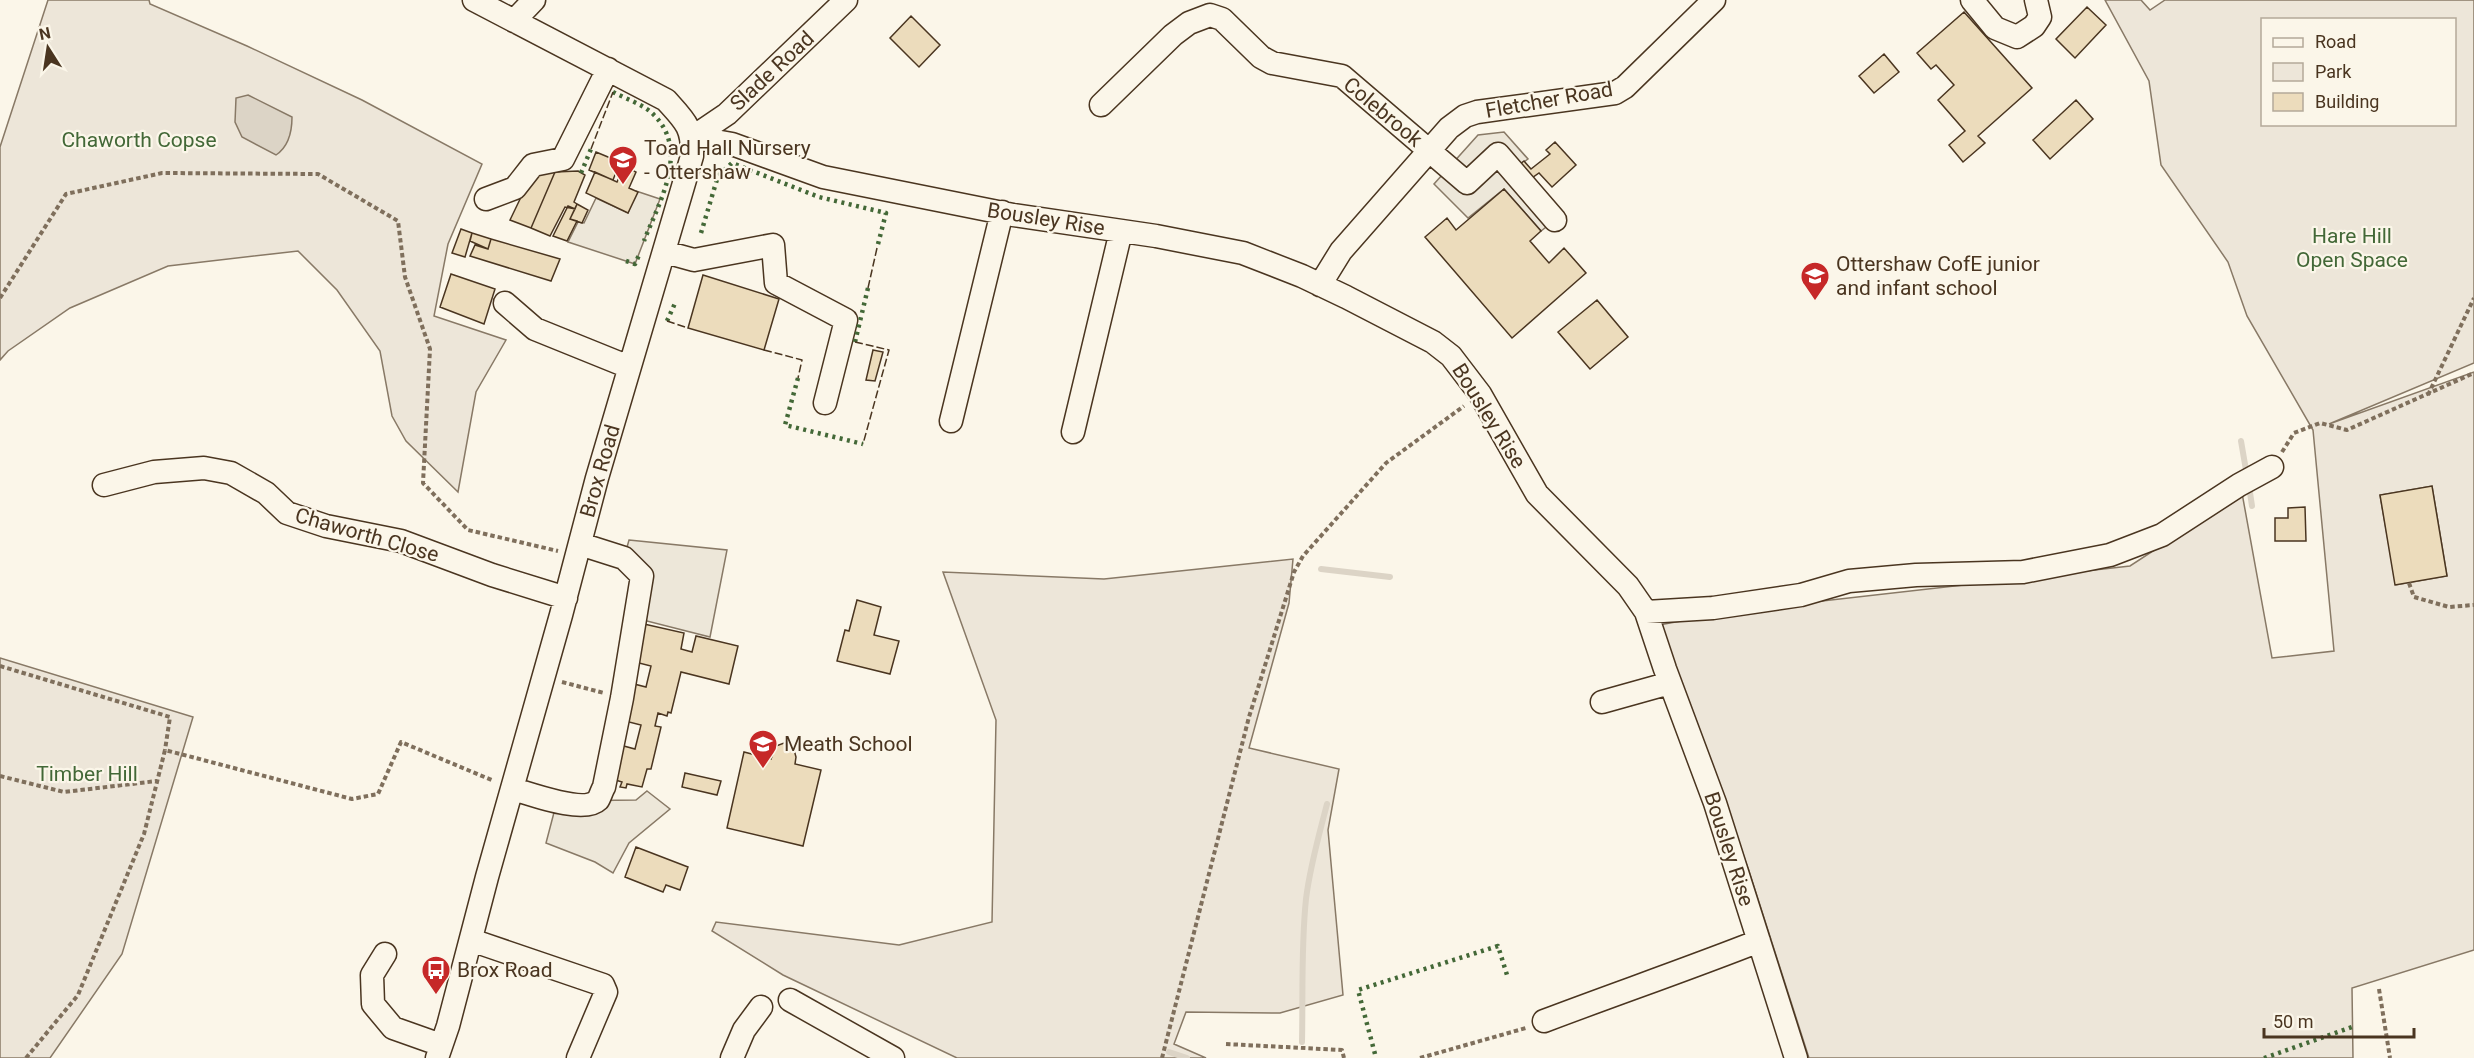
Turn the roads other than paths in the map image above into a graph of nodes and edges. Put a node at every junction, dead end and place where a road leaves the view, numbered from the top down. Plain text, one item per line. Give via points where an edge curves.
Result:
1 (474, 0) edge
2 (534, 0) edge
3 (846, 0) edge
4 (1714, 0) edge
5 (1972, 0) edge
6 (2036, 0) edge
7 (514, 21) junction
8 (608, 69) junction
9 (1101, 106) dead end
10 (693, 137) junction
11 (1429, 151) junction
12 (486, 199) dead end
13 (1002, 212) junction
14 (1555, 220) dead end
15 (1121, 231) junction
16 (665, 252) junction
17 (1320, 285) junction
18 (506, 303) dead end
19 (629, 367) junction
20 (825, 403) dead end
21 (951, 421) dead end
22 (1073, 432) dead end
23 (2255, 476) road end
24 (104, 485) dead end
25 (578, 549) junction
26 (566, 598) junction
27 (1646, 612) junction
28 (1670, 683) junction
29 (1602, 702) dead end
30 (513, 789) junction
31 (471, 940) junction
32 (1759, 941) junction
33 (385, 954) dead end
34 (790, 1000) dead end
35 (761, 1007) dead end
36 (1544, 1022) road end
37 (439, 1052) edge
38 (578, 1058) edge
39 (732, 1058) edge
40 (893, 1058) edge
41 (1796, 1058) edge

1 - 7 street
2 - 7 street
3 - 10 street, Slade Road via 727,114
4 - 11 street, Fletcher Road via 1615,93 1477,112 1449,128
5 - 6 street via 1995,28 2017,37 2040,17
7 - 8 street
8 - 10 street via 666,100
8 - 12 street via 563,159 533,165 515,188
9 - 11 street, Colebrook via 1173,35 1210,15 1222,19 1272,63 1342,76
10 - 13 street, Bousley Rise via 732,144 823,177
10 - 16 street, Brox Road via 692,156
11 - 14 street via 1467,183 1498,154
11 - 17 street, Fletcher Road via 1341,251
13 - 15 street, Bousley Rise
13 - 21 street
15 - 17 street, Bousley Rise via 1243,253
15 - 22 street
16 - 19 street, Brox Road
16 - 20 street via 694,260 773,245 776,283 846,320
17 - 27 street, Bousley Rise via 1433,342 1451,356 1480,394 1537,494 1628,586
18 - 19 street via 535,329
19 - 25 street, Brox Road
23 - 27 street via 2162,535 2110,555 2023,572 1849,581 1801,595 1713,608
24 - 26 street, Chaworth Close via 154,472 204,468 231,474 266,494 287,513 326,526 400,541
25 - 26 street, Brox Road
25 - 30 street via 624,558 642,576 604,787 598,800 587,806
26 - 30 street, Brox Road
27 - 28 street, Bousley Rise
28 - 29 street
28 - 32 street, Bousley Rise via 1715,803
30 - 31 street, Brox Road
31 - 37 street, Brox Road
31 - 38 street via 603,986 606,992
32 - 36 street
32 - 41 street, Bousley Rise
33 - 37 street via 372,975 373,1004 393,1028
34 - 40 street
35 - 39 street via 744,1030

